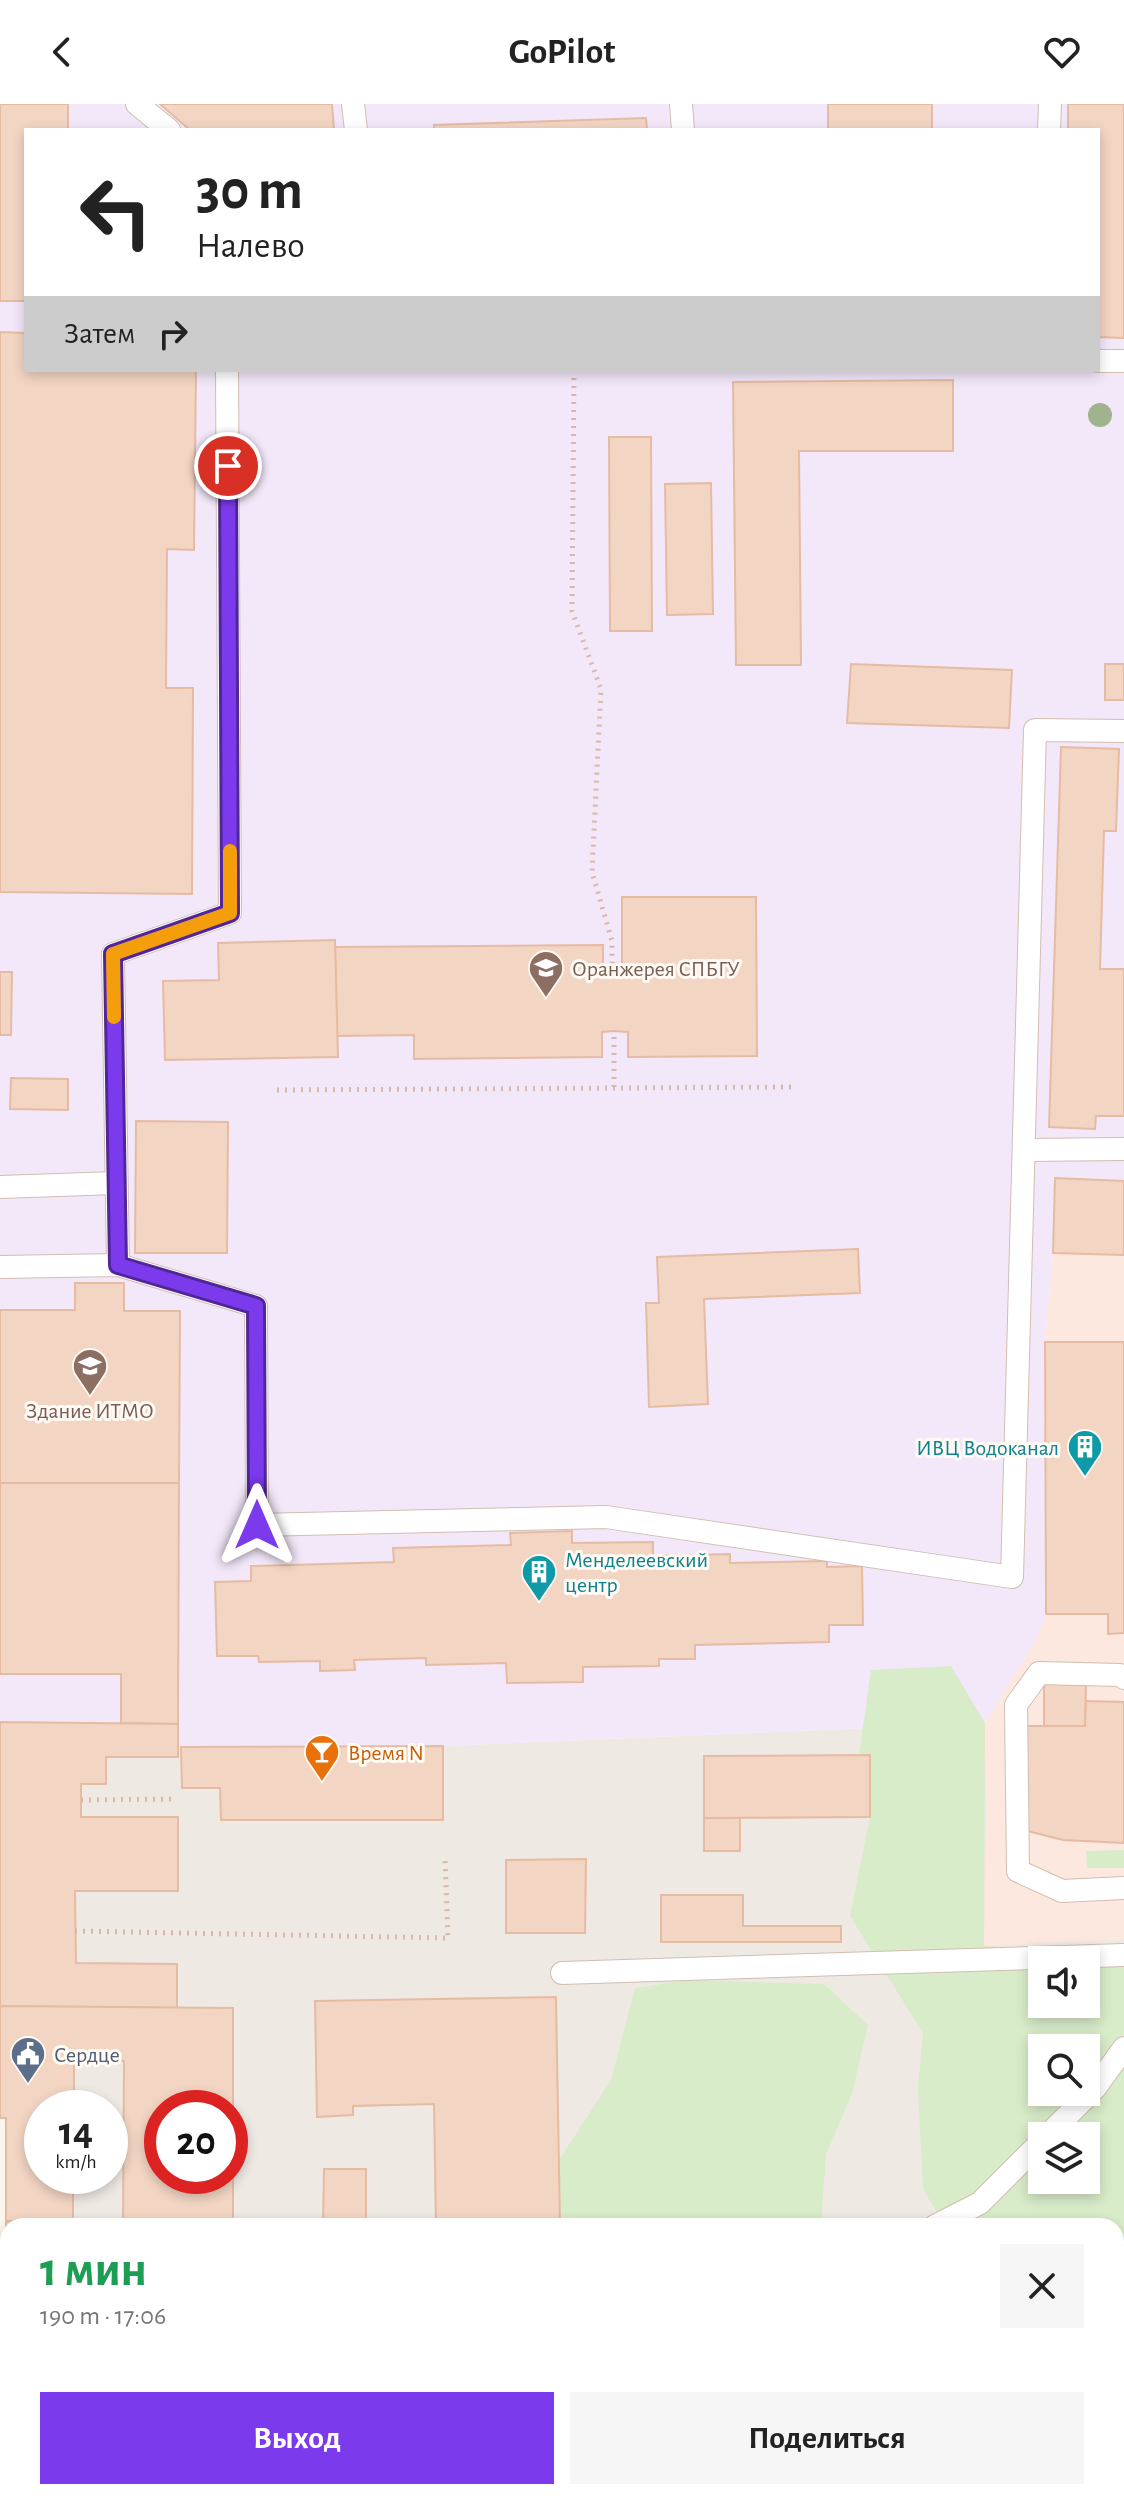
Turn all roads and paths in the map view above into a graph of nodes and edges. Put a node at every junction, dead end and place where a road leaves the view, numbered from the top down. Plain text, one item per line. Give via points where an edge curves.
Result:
1 (137, 104) edge
2 (353, 104) edge
3 (681, 104) edge
4 (1050, 104) edge
5 (167, 128) edge
6 (356, 128) edge
7 (683, 128) edge
8 (1049, 128) edge
9 (1100, 361) edge
10 (1124, 361) edge
11 (227, 372) edge
12 (574, 372) edge
13 (1124, 731) edge
14 (612, 966) dead end
15 (614, 1031) dead end
16 (614, 1087) junction
17 (792, 1087) dead end
18 (277, 1090) dead end
19 (1124, 1149) edge
20 (1024, 1150) junction
21 (116, 1183) junction
22 (0, 1187) edge
23 (118, 1265) junction
24 (0, 1267) edge
25 (1124, 1678) edge
26 (175, 1799) dead end
27 (81, 1800) dead end
28 (445, 1858) dead end
29 (1124, 1888) edge
30 (75, 1931) dead end
31 (1124, 1955) edge
32 (562, 1973) dead end
33 (1124, 2048) edge
34 (1061, 2122) edge
35 (1028, 2155) edge
36 (951, 2218) edge

1 - 5 lane
2 - 6 lane
3 - 7 lane
4 - 8 lane
9 - 10 lane
11 - 21 lane via 230,913 113,954
12 - 14 path via 572,611 601,689 592,872 612,941
13 - 20 lane via 1035,730
15 - 16 path
16 - 17 path
16 - 18 path
19 - 20 lane
20 - 23 lane via 1012,1577 606,1517 257,1525 256,1306
21 - 22 lane
21 - 23 lane
23 - 24 lane
25 - 29 lane via 1039,1673 1016,1705 1018,1871 1062,1891
26 - 27 path
28 - 30 path via 448,1938
31 - 32 lane
33 - 34 lane
35 - 36 lane via 980,2203

